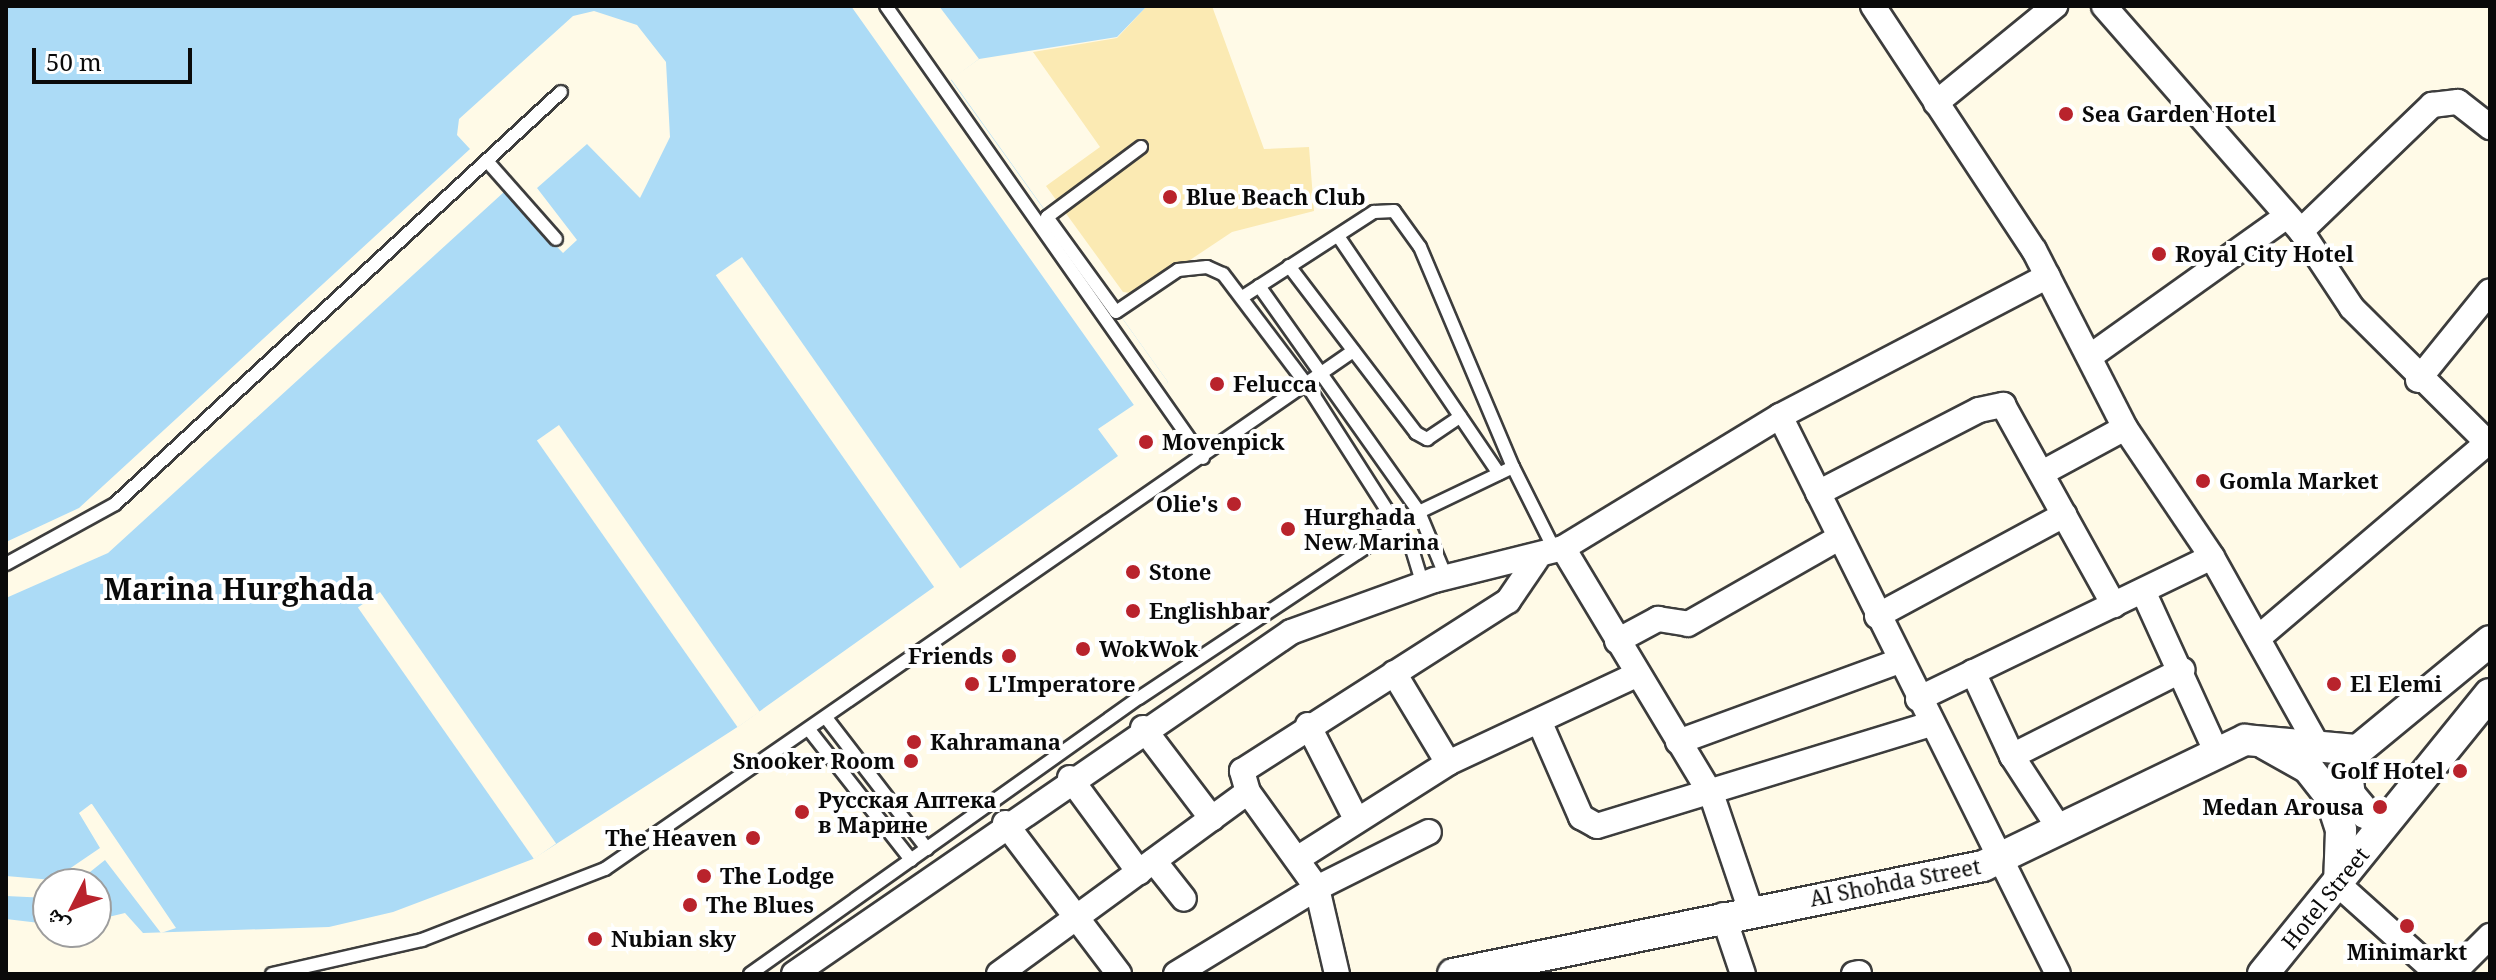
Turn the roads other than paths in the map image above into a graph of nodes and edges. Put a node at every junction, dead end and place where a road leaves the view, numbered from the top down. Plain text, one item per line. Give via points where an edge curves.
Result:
1 (886, 6) edge
2 (1873, 6) edge
3 (2055, 6) edge
4 (2104, 6) edge
5 (561, 92) dead end
6 (1936, 103) junction
7 (2490, 127) edge
8 (1141, 147) dead end
9 (487, 161) junction
10 (2294, 224) junction
11 (1338, 236) junction
12 (556, 239) dead end
13 (1289, 266) junction
14 (2048, 276) junction
15 (1259, 286) junction
16 (2490, 291) edge
17 (1244, 296) junction
18 (1353, 351) junction
19 (2092, 355) junction
20 (1322, 375) junction
21 (2418, 380) junction
22 (1307, 385) junction
23 (1780, 416) junction
24 (1460, 417) junction
25 (2125, 428) junction
26 (2488, 444) edge
27 (1203, 458) junction
28 (1513, 467) junction
29 (2042, 473) junction
30 (1499, 474) junction
31 (1818, 493) junction
32 (1419, 512) junction
33 (2064, 515) junction
34 (1398, 526) junction
35 (1837, 539) junction
36 (1551, 553) junction
37 (2212, 557) junction
38 (6, 564) edge
39 (1435, 581) junction
40 (2143, 591) junction
41 (2114, 605) junction
42 (1877, 616) junction
43 (2258, 638) junction
44 (1617, 641) junction
45 (2490, 641) edge
46 (1899, 661) junction
47 (2182, 670) junction
48 (1973, 672) junction
49 (1394, 673) junction
50 (1636, 675) junction
51 (1918, 699) junction
52 (2485, 710) edge
53 (827, 719) junction
54 (1540, 723) junction
55 (1931, 724) junction
56 (1308, 725) junction
57 (1143, 728) junction
58 (810, 731) junction
59 (2245, 740) junction
60 (1678, 742) junction
61 (2316, 743) junction
62 (2215, 749) junction
63 (2358, 750) junction
64 (2012, 756) junction
65 (1448, 763) junction
66 (1070, 778) junction
67 (1248, 792) junction
68 (1712, 796) junction
69 (1355, 817) junction
70 (1212, 819) junction
71 (2384, 821) junction
72 (1005, 823) junction
73 (2059, 828) junction
74 (1429, 832) dead end
75 (927, 849) junction
76 (1297, 859) junction
77 (911, 860) junction
78 (1997, 861) junction
79 (1146, 866) junction
80 (2340, 886) junction
81 (1317, 888) junction
82 (1184, 899) dead end
83 (1077, 912) junction
84 (1737, 913) junction
85 (2490, 936) edge
86 (1538, 963) edge
87 (1002, 973) edge
88 (272, 974) edge
89 (750, 974) edge
90 (794, 974) edge
91 (1119, 974) edge
92 (1176, 974) edge
93 (1337, 974) edge
94 (1453, 974) edge
95 (1743, 974) edge
96 (2058, 974) edge
97 (2263, 974) edge
98 (2438, 974) edge
99 (2452, 974) edge

1 - 27 lane
2 - 6 street
3 - 6 street
4 - 10 street
5 - 9 lane
6 - 14 street
7 - 10 street via 2458,102 2432,105
8 - 17 lane via 1047,217 1116,312 1195,267 1223,274
9 - 12 lane
9 - 38 lane via 115,504
10 - 19 street
10 - 21 street via 2329,280
11 - 13 lane
11 - 24 lane
11 - 28 lane via 1374,212 1402,217
13 - 15 lane
13 - 18 lane
14 - 19 street
14 - 23 street
15 - 17 lane
15 - 20 lane
16 - 21 street
17 - 22 lane
18 - 20 lane
18 - 24 lane via 1422,438
19 - 25 street
20 - 22 lane
20 - 32 lane
21 - 26 street
22 - 27 lane
22 - 34 lane
23 - 31 street
23 - 36 street
24 - 30 lane
25 - 29 street
25 - 37 street
26 - 43 street
27 - 53 lane
28 - 30 lane
28 - 36 lane
29 - 31 street via 2011,413 1991,405
29 - 33 street
30 - 32 lane
31 - 35 street
32 - 34 lane
32 - 39 lane
33 - 41 street
33 - 42 street
34 - 39 lane
34 - 75 lane
35 - 42 street
35 - 44 street via 1688,624 1658,619
36 - 39 street
36 - 44 street
36 - 49 street via 1508,601
37 - 40 street
37 - 43 street
39 - 57 street via 1291,632
40 - 41 street
40 - 47 street
41 - 48 street
42 - 46 street
43 - 61 street
44 - 50 street
45 - 63 street
46 - 51 street
46 - 60 street
47 - 62 street
47 - 64 street
48 - 51 street
48 - 64 street
49 - 56 street
49 - 65 street
50 - 54 street
50 - 60 street
51 - 55 street
52 - 71 street, Hotel Street
53 - 58 lane
53 - 75 lane
54 - 65 street
54 - 68 street via 1590,824
55 - 68 street
55 - 78 street
56 - 67 street via 1246,764
56 - 69 street
57 - 66 street
57 - 70 street
58 - 77 lane
58 - 88 lane via 605,869 551,895 422,940
59 - 61 street, Al Shohda Street
59 - 62 street, Al Shohda Street
59 - 80 street via 2279,749 2320,782 2341,830
60 - 68 street
61 - 63 street, Al Shohda Street
62 - 73 street, Al Shohda Street
63 - 71 street via 2347,772 2350,795 2365,813
64 - 73 street
65 - 69 street
66 - 72 street
66 - 79 street
67 - 70 street
67 - 76 street
68 - 84 street
69 - 76 street
70 - 79 street
71 - 80 street, Hotel Street
72 - 83 street
72 - 90 street
73 - 78 street, Al Shohda Street
74 - 81 street
75 - 77 lane
76 - 81 street
77 - 89 lane
78 - 84 street, Al Shohda Street
78 - 96 street
79 - 82 street
79 - 83 street
80 - 97 street, Hotel Street
80 - 98 street
81 - 92 street
81 - 93 street
83 - 87 street
83 - 91 street
84 - 86 street, Al Shohda Street
84 - 95 street
85 - 99 street
86 - 94 street, Al Shohda Street

